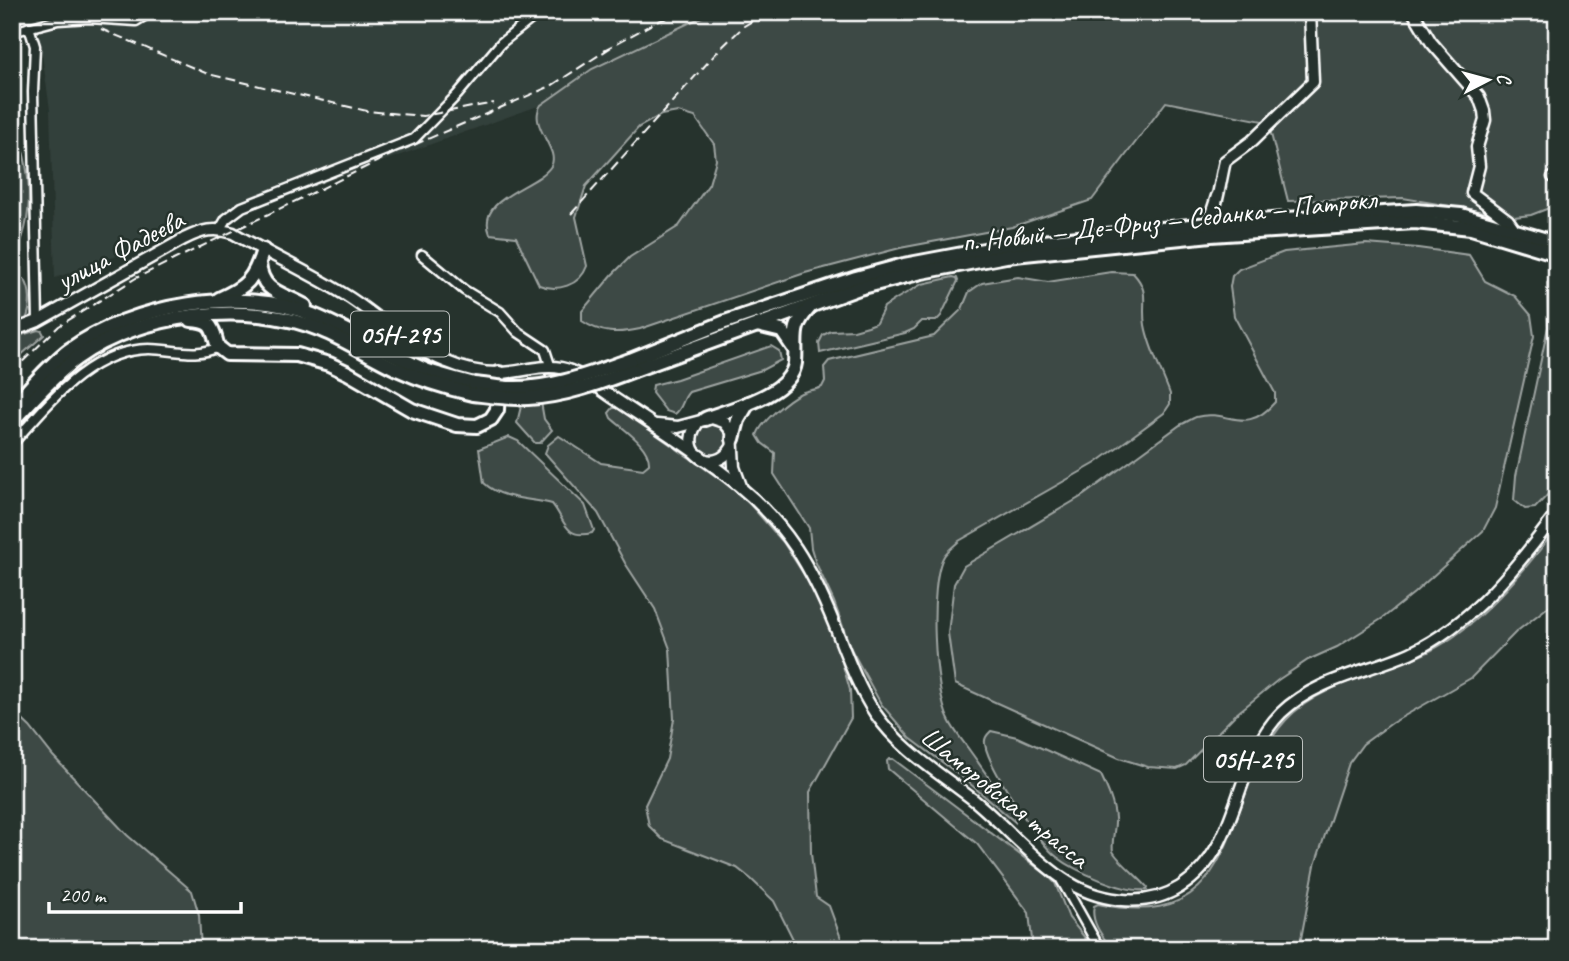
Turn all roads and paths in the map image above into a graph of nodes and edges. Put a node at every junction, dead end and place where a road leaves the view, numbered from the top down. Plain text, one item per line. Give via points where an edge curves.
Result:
1 (151, 12) edge
2 (540, 12) edge
3 (1310, 12) edge
4 (1413, 12) edge
5 (29, 27) junction
6 (12, 32) edge
7 (1512, 222) junction
8 (1208, 224) junction
9 (220, 229) junction
10 (1557, 243) edge
11 (263, 250) junction
12 (1557, 254) edge
13 (422, 255) dead end
14 (259, 264) junction
15 (213, 302) junction
16 (812, 304) junction
17 (245, 313) junction
18 (312, 314) junction
19 (173, 320) junction
20 (38, 321) junction
21 (757, 325) junction
22 (12, 331) edge
23 (217, 342) junction
24 (794, 351) junction
25 (632, 365) junction
26 (551, 368) junction
27 (499, 373) junction
28 (473, 389) junction
29 (748, 403) junction
30 (12, 407) edge
31 (12, 421) edge
32 (701, 421) junction
33 (652, 423) junction
34 (733, 443) junction
35 (12, 444) edge
36 (699, 458) junction
37 (743, 489) junction
38 (1557, 513) edge
39 (1059, 876) junction
40 (1100, 949) edge

1 - 5 street via 129,22 106,18
2 - 9 street via 500,43 414,139 242,207
3 - 8 main road via 1313,82 1225,161
4 - 7 main road via 1479,97 1485,120 1472,193
5 - 6 street
5 - 20 street via 35,46
7 - 8 highway, п. Новый — Де-Фриз — Седанка — Патрокл via 1416,211
7 - 10 highway, п. Новый — Де-Фриз — Седанка — Патрокл
8 - 25 highway, п. Новый — Де-Фриз — Седанка — Патрокл via 1005,246 904,265 795,297
9 - 11 main road, улица Фадеева
9 - 20 main road, улица Фадеева via 196,233 171,245
11 - 14 highway
11 - 27 main road, улица Фадеева / 05Н-295 via 342,293 442,361
12 - 16 highway, п. Новый — Де-Фриз — Седанка — Патрокл via 1450,224 1331,226 1006,256 892,279
13 - 26 street via 545,350
14 - 15 highway via 247,284
14 - 18 highway, 05Н-295 via 266,286 304,305
15 - 18 highway, п. Новый — Де-Фриз — Седанка — Патрокл via 292,307
15 - 30 highway, п. Новый — Де-Фриз — Седанка — Патрокл via 145,314 87,338 67,351
16 - 21 highway, п. Новый — Де-Фриз — Седанка — Патрокл
16 - 24 highway via 795,326
17 - 19 highway, п. Новый — Де-Фриз — Седанка — Патрокл
17 - 23 highway via 225,321
17 - 28 highway, п. Новый — Де-Фриз — Седанка — Патрокл via 309,326 398,369 448,388
18 - 28 highway, п. Новый — Де-Фриз — Седанка — Патрокл
19 - 23 highway, 05Н-295 via 206,322
19 - 31 highway, п. Новый — Де-Фриз — Седанка — Патрокл via 127,332 92,348
20 - 22 main road, улица Фадеева
21 - 24 highway via 782,331
21 - 25 highway, п. Новый — Де-Фриз — Седанка — Патрокл
23 - 27 highway, 05Н-295 via 227,354 309,358 348,373 412,410 457,425 477,426 492,419 497,410
23 - 35 street via 209,352 145,349 108,358 59,392
24 - 29 highway via 788,380
25 - 28 highway, п. Новый — Де-Фриз — Седанка — Патрокл, bridge via 547,385
26 - 27 main road, улица Фадеева / 05Н-295
26 - 33 main road, Шаморовская трасса / 05Н-295 via 587,380
29 - 32 highway
29 - 34 highway
32 - 33 main road, 05Н-295 via 673,427
32 - 34 main road via 724,422
32 - 36 main road via 690,441
33 - 36 main road, Шаморовская трасса / 05Н-295
34 - 36 main road via 722,459
34 - 37 main road, 05Н-295 via 734,467
36 - 37 main road, Шаморовская трасса / 05Н-295
37 - 39 main road, Шаморовская трасса / 05Н-295 via 793,541 856,679 887,729
38 - 39 main road, Шаморовская трасса / 05Н-295 via 1506,577 1454,626 1408,654 1312,690 1282,712 1259,744 1215,852 1203,869 1178,889 1150,900 1113,899
39 - 40 street

